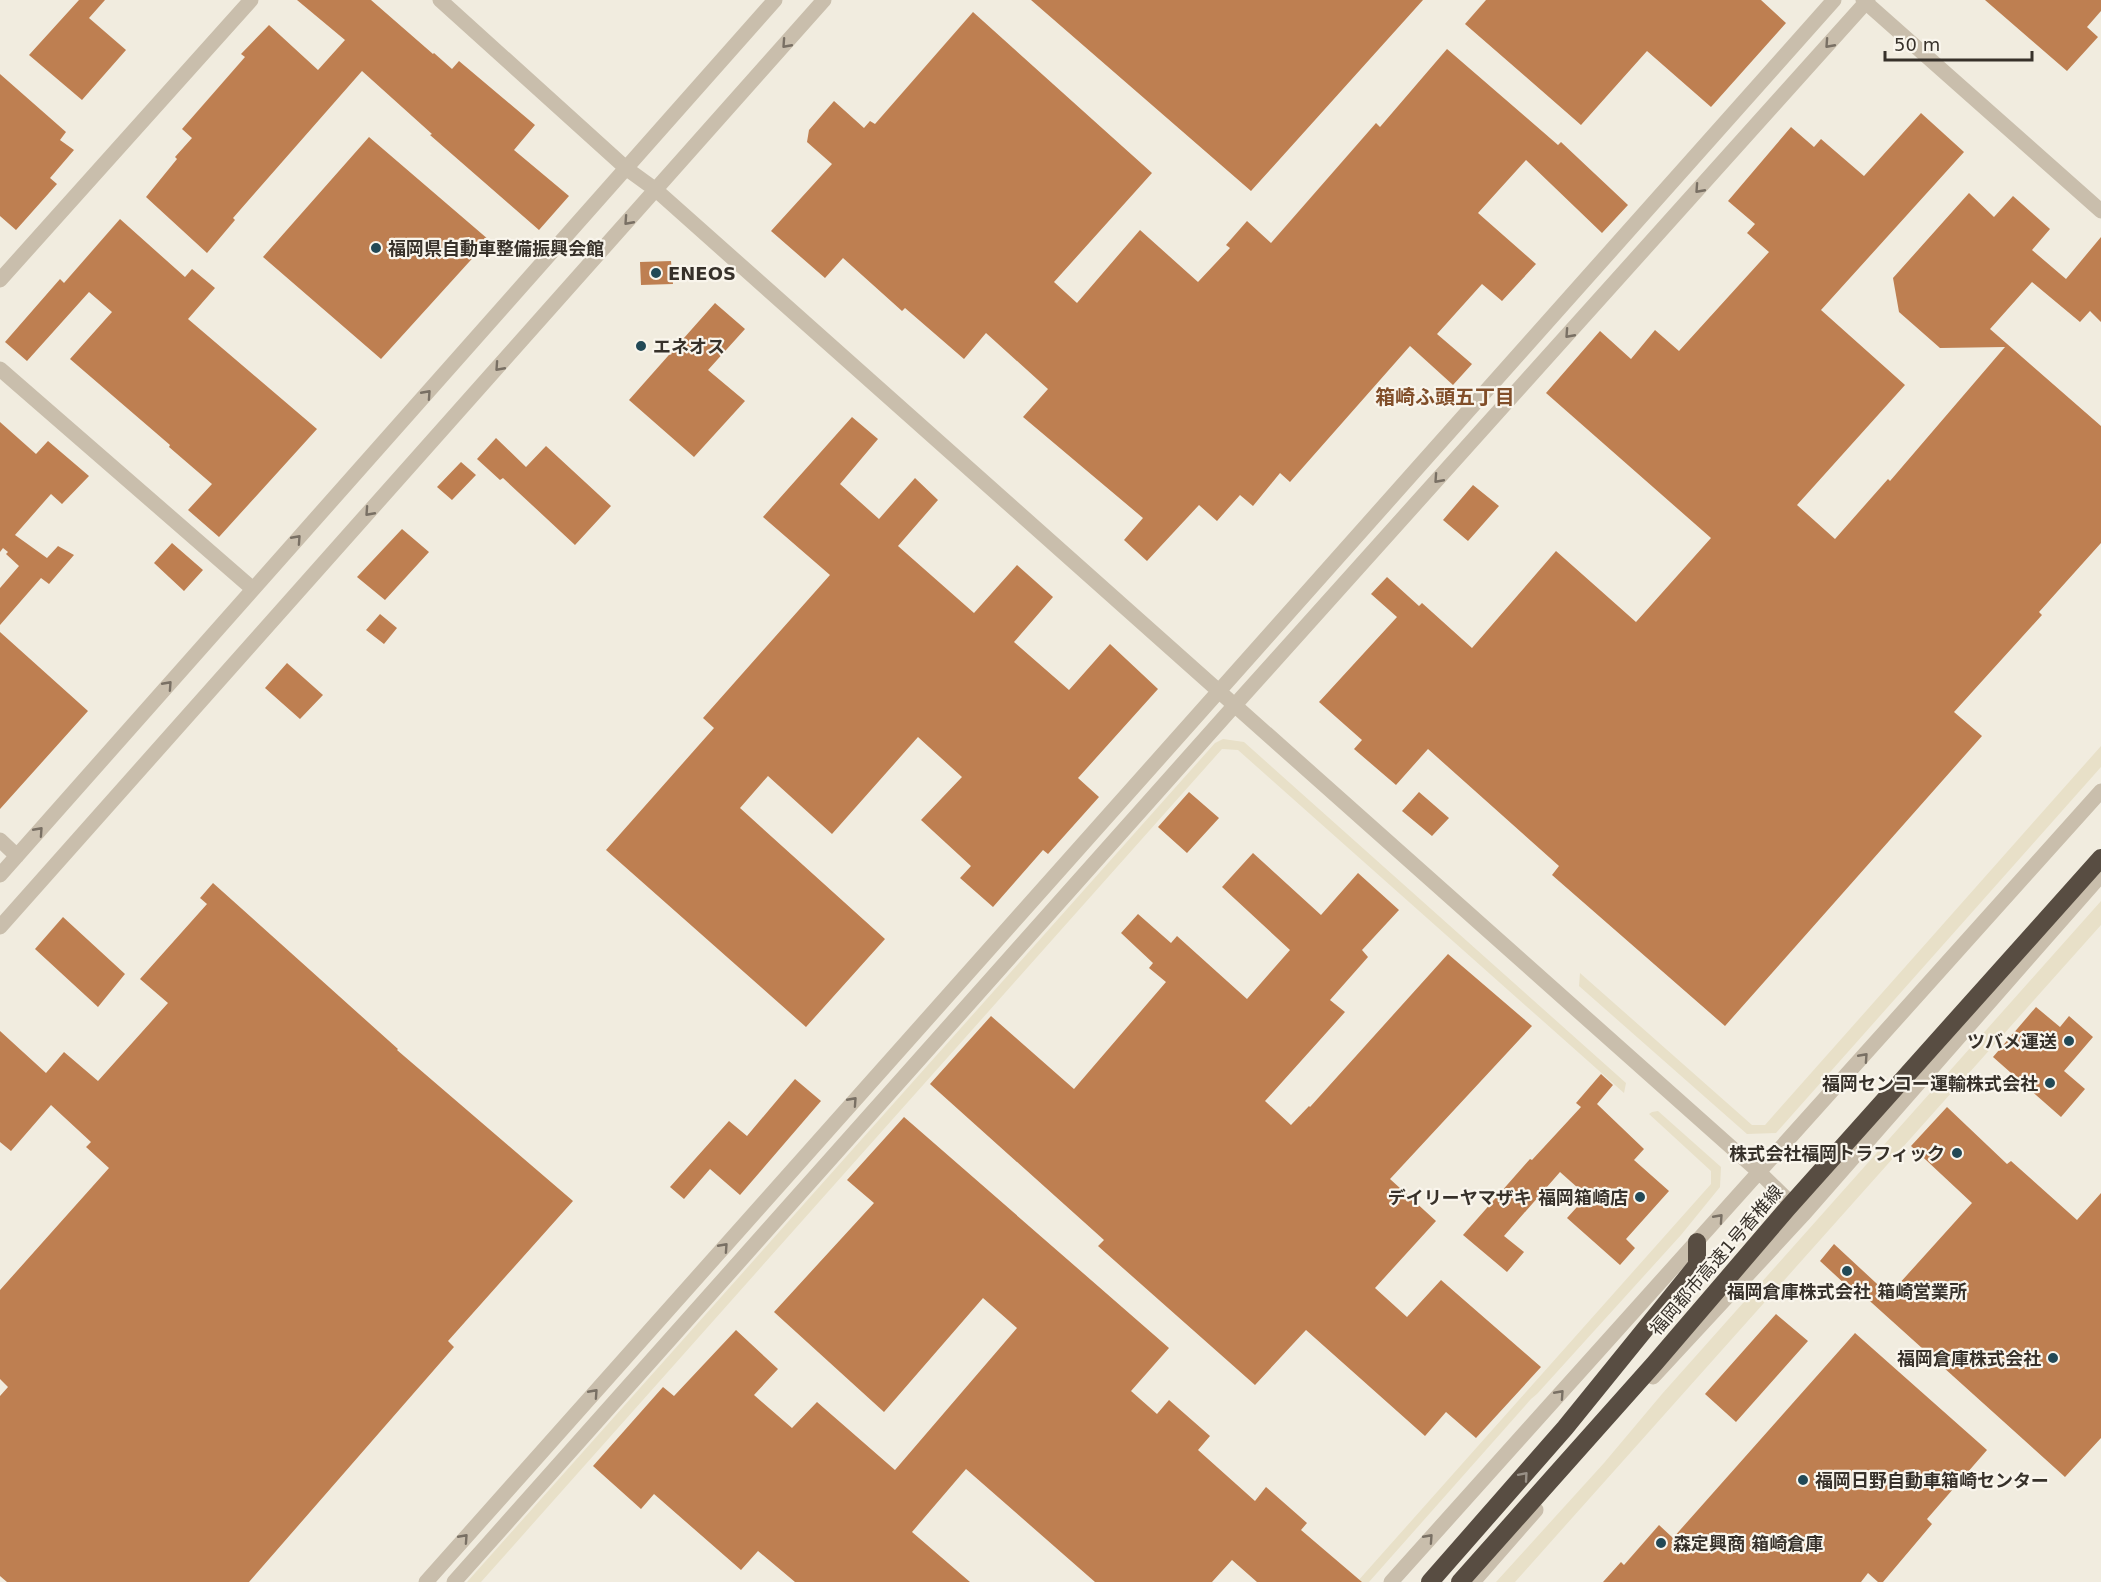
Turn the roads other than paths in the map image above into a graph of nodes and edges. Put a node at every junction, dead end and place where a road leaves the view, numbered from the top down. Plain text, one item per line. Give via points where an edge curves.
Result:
1 (251, 0) edge
2 (440, 0) edge
3 (775, 0) edge
4 (824, 0) edge
5 (1834, 0) edge
6 (1866, 1) edge
7 (627, 169) junction
8 (656, 190) junction
9 (2101, 211) edge
10 (0, 280) edge
11 (0, 369) edge
12 (253, 589) junction
13 (1219, 691) junction
14 (1234, 706) junction
15 (2101, 791) edge
16 (0, 840) edge
17 (17, 856) junction
18 (2101, 858) edge
19 (2101, 868) edge
20 (0, 875) edge
21 (2101, 875) edge
22 (0, 927) edge
23 (1759, 1172) junction
24 (1803, 1215) junction
25 (1697, 1242) junction
26 (426, 1582) edge
27 (454, 1582) edge
28 (1391, 1582) edge
29 (1430, 1582) edge
30 (1460, 1582) edge
31 (1472, 1582) edge

1 - 10 street
2 - 7 street
3 - 7 street
4 -> 8 street
5 - 13 street
6 - 9 street
6 -> 14 street
7 - 8 street
12 -> 7 street
8 - 13 street
8 -> 22 street
11 - 12 street
17 -> 12 street
13 - 14 street
26 -> 13 street
14 - 23 street
14 - 27 street
23 -> 15 street
16 - 17 street
17 - 20 street
18 - 30 highway, 福岡都市高速1号香椎線, bridge
19 - 31 highway, 福岡都市高速1号香椎線
21 - 24 street
23 - 24 street
25 -> 23 street
24 - 31 street
28 -> 25 street
29 -> 25 highway via 1565,1428 1697,1265

